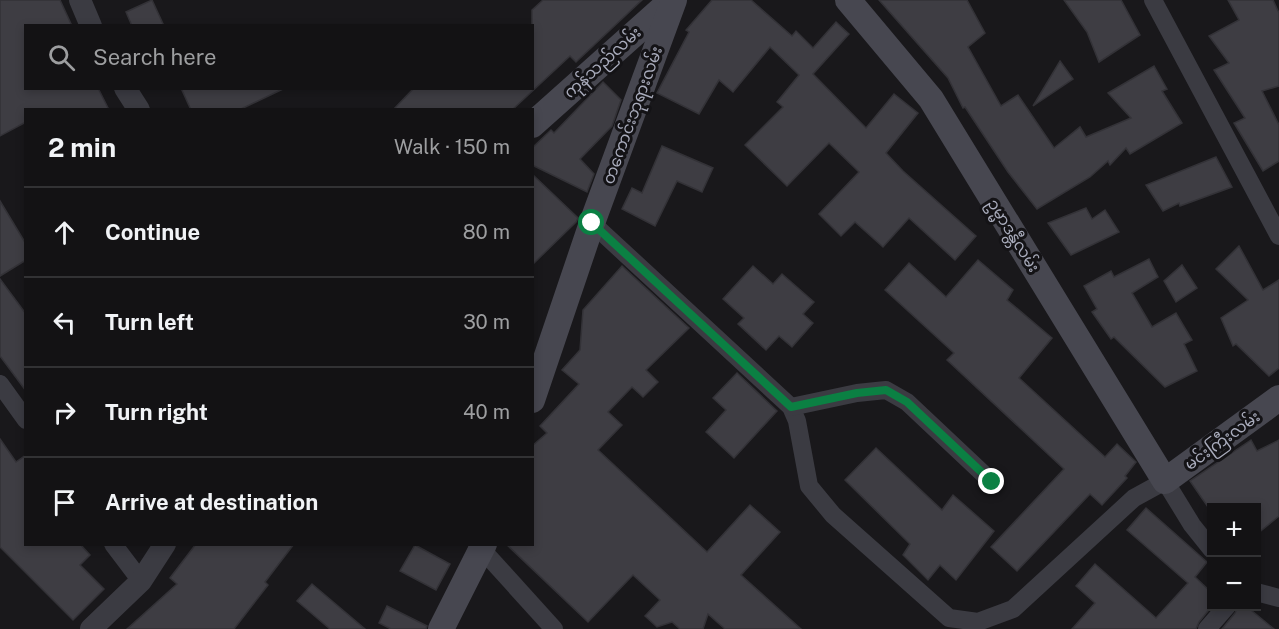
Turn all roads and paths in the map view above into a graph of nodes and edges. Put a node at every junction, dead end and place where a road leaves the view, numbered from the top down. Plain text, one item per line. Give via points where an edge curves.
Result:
1 (80, 0) edge
2 (673, 0) edge
3 (848, 0) edge
4 (1153, 0) edge
5 (90, 24) edge
6 (126, 90) edge
7 (138, 108) edge
8 (534, 123) edge
9 (592, 223) junction
10 (1279, 236) edge
11 (0, 384) edge
12 (534, 394) edge
13 (1279, 398) edge
14 (791, 407) junction
15 (24, 417) edge
16 (1165, 481) junction
17 (992, 482) dead end
18 (1207, 544) edge
19 (114, 546) edge
20 (164, 546) edge
21 (481, 546) edge
22 (141, 581) junction
23 (1261, 593) edge
24 (1279, 598) edge
25 (1223, 611) edge
26 (91, 629) edge
27 (441, 629) edge
28 (554, 629) edge
29 (1208, 629) edge

1 - 5 street
2 - 8 main road, ကုန်သည်လမ်း
2 - 9 main road, တကောင်းဘုရားလမ်း
3 - 16 main road, ဥမ္မာဒန္တီလမ်း via 930,99
4 - 10 street
6 - 7 street
9 - 12 main road, တကောင်းဘုရားလမ်း
9 - 14 street
11 - 15 street
13 - 16 main road, မင်းကြီးလမ်း
14 - 16 street via 809,486 833,515 949,618 978,622 1013,609 1134,498
14 - 17 street via 886,390 907,402
16 - 18 street
19 - 22 street
20 - 22 street
21 - 27 main road
21 - 28 street
22 - 26 street
23 - 24 street
25 - 29 street

